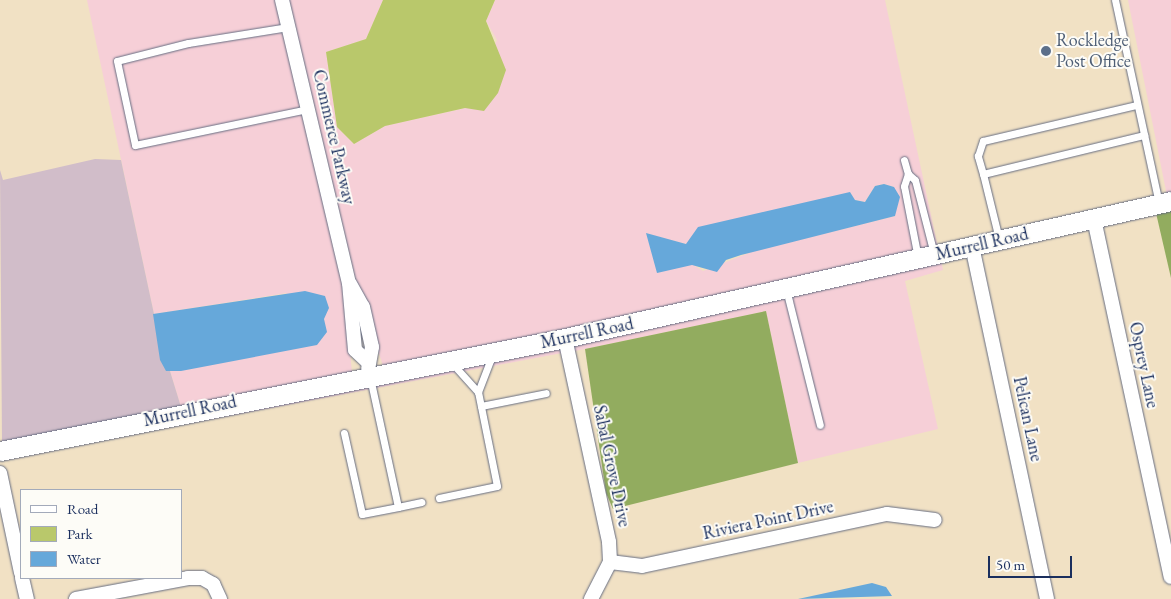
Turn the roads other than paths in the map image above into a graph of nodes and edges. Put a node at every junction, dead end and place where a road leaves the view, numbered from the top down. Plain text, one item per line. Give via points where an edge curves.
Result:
1 (282, 0) edge
2 (1114, 0) edge
3 (288, 26) junction
4 (1137, 105) junction
5 (308, 109) junction
6 (1144, 135) junction
7 (904, 160) dead end
8 (908, 174) junction
9 (983, 174) junction
10 (1165, 202) edge
11 (1094, 219) junction
12 (999, 240) junction
13 (972, 246) junction
14 (926, 256) junction
15 (786, 288) junction
16 (565, 338) junction
17 (493, 352) junction
18 (450, 360) junction
19 (368, 368) junction
20 (478, 392) junction
21 (546, 393) dead end
22 (481, 406) junction
23 (820, 425) dead end
24 (344, 433) dead end
25 (0, 451) edge
26 (0, 472) edge
27 (440, 498) dead end
28 (422, 502) dead end
29 (398, 507) junction
30 (935, 520) dead end
31 (610, 562) junction
32 (20, 567) edge
33 (1171, 577) edge
34 (22, 579) edge
35 (27, 599) edge
36 (76, 599) edge
37 (220, 599) edge
38 (591, 599) edge
39 (1047, 599) edge

1 - 3 street, Commerce Parkway
2 - 4 lane
3 - 5 street, Commerce Parkway
3 - 5 lane via 188,43 117,61 135,144
4 - 6 lane
4 - 9 lane via 983,141 978,156
5 - 19 street, Commerce Parkway via 349,283 363,307 372,347
6 - 9 lane
6 - 10 lane
7 - 8 lane
8 - 14 lane via 915,180
8 - 14 lane via 904,186
9 - 12 lane
10 - 11 street, Murrell Road
11 - 12 street, Murrell Road
11 - 33 street, Osprey Lane
12 - 13 street, Murrell Road
13 - 14 street, Murrell Road
13 - 39 street, Pelican Lane
14 - 15 street, Murrell Road
15 - 16 street, Murrell Road
15 - 23 lane
16 - 17 street, Murrell Road
16 - 31 street, Sabal Grove Drive
17 - 18 street, Murrell Road
17 - 20 lane
18 - 19 street, Murrell Road
18 - 20 lane
19 - 25 street, Murrell Road
19 - 29 lane
20 - 22 lane
21 - 22 lane
22 - 27 lane via 498,486
24 - 29 lane via 362,514
26 - 32 street
28 - 29 lane
30 - 31 street, Riviera Point Drive via 887,514 642,566
31 - 38 street
34 - 35 street
36 - 37 street via 202,578 213,584

